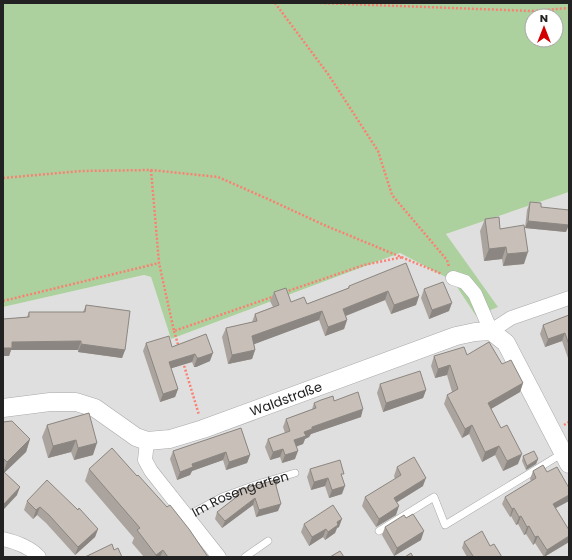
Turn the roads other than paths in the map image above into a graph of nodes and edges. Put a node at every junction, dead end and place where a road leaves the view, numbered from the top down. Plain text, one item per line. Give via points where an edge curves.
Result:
1 (453, 278) road end
2 (569, 298) edge
3 (491, 331) junction
4 (3, 408) edge
5 (147, 441) junction
6 (566, 459) edge
7 (295, 473) dead end
8 (187, 516) junction
9 (379, 530) dead end
10 (3, 539) edge
11 (268, 541) dead end
12 (39, 557) edge
13 (219, 557) edge
14 (245, 557) edge

1 - 3 street via 465,282 475,294
2 - 3 street, Waldstraße via 511,318
3 - 5 street, Waldstraße via 456,336 170,440
3 - 6 street via 506,343
4 - 5 street, Waldstraße via 50,402 76,402 95,408 136,437
5 - 8 street, Im Rosengarten via 145,460
6 - 9 lane via 445,525 434,498
7 - 8 lane, Im Rosengarten via 222,497
8 - 13 street, Im Rosengarten
10 - 12 street via 17,543
11 - 14 lane

